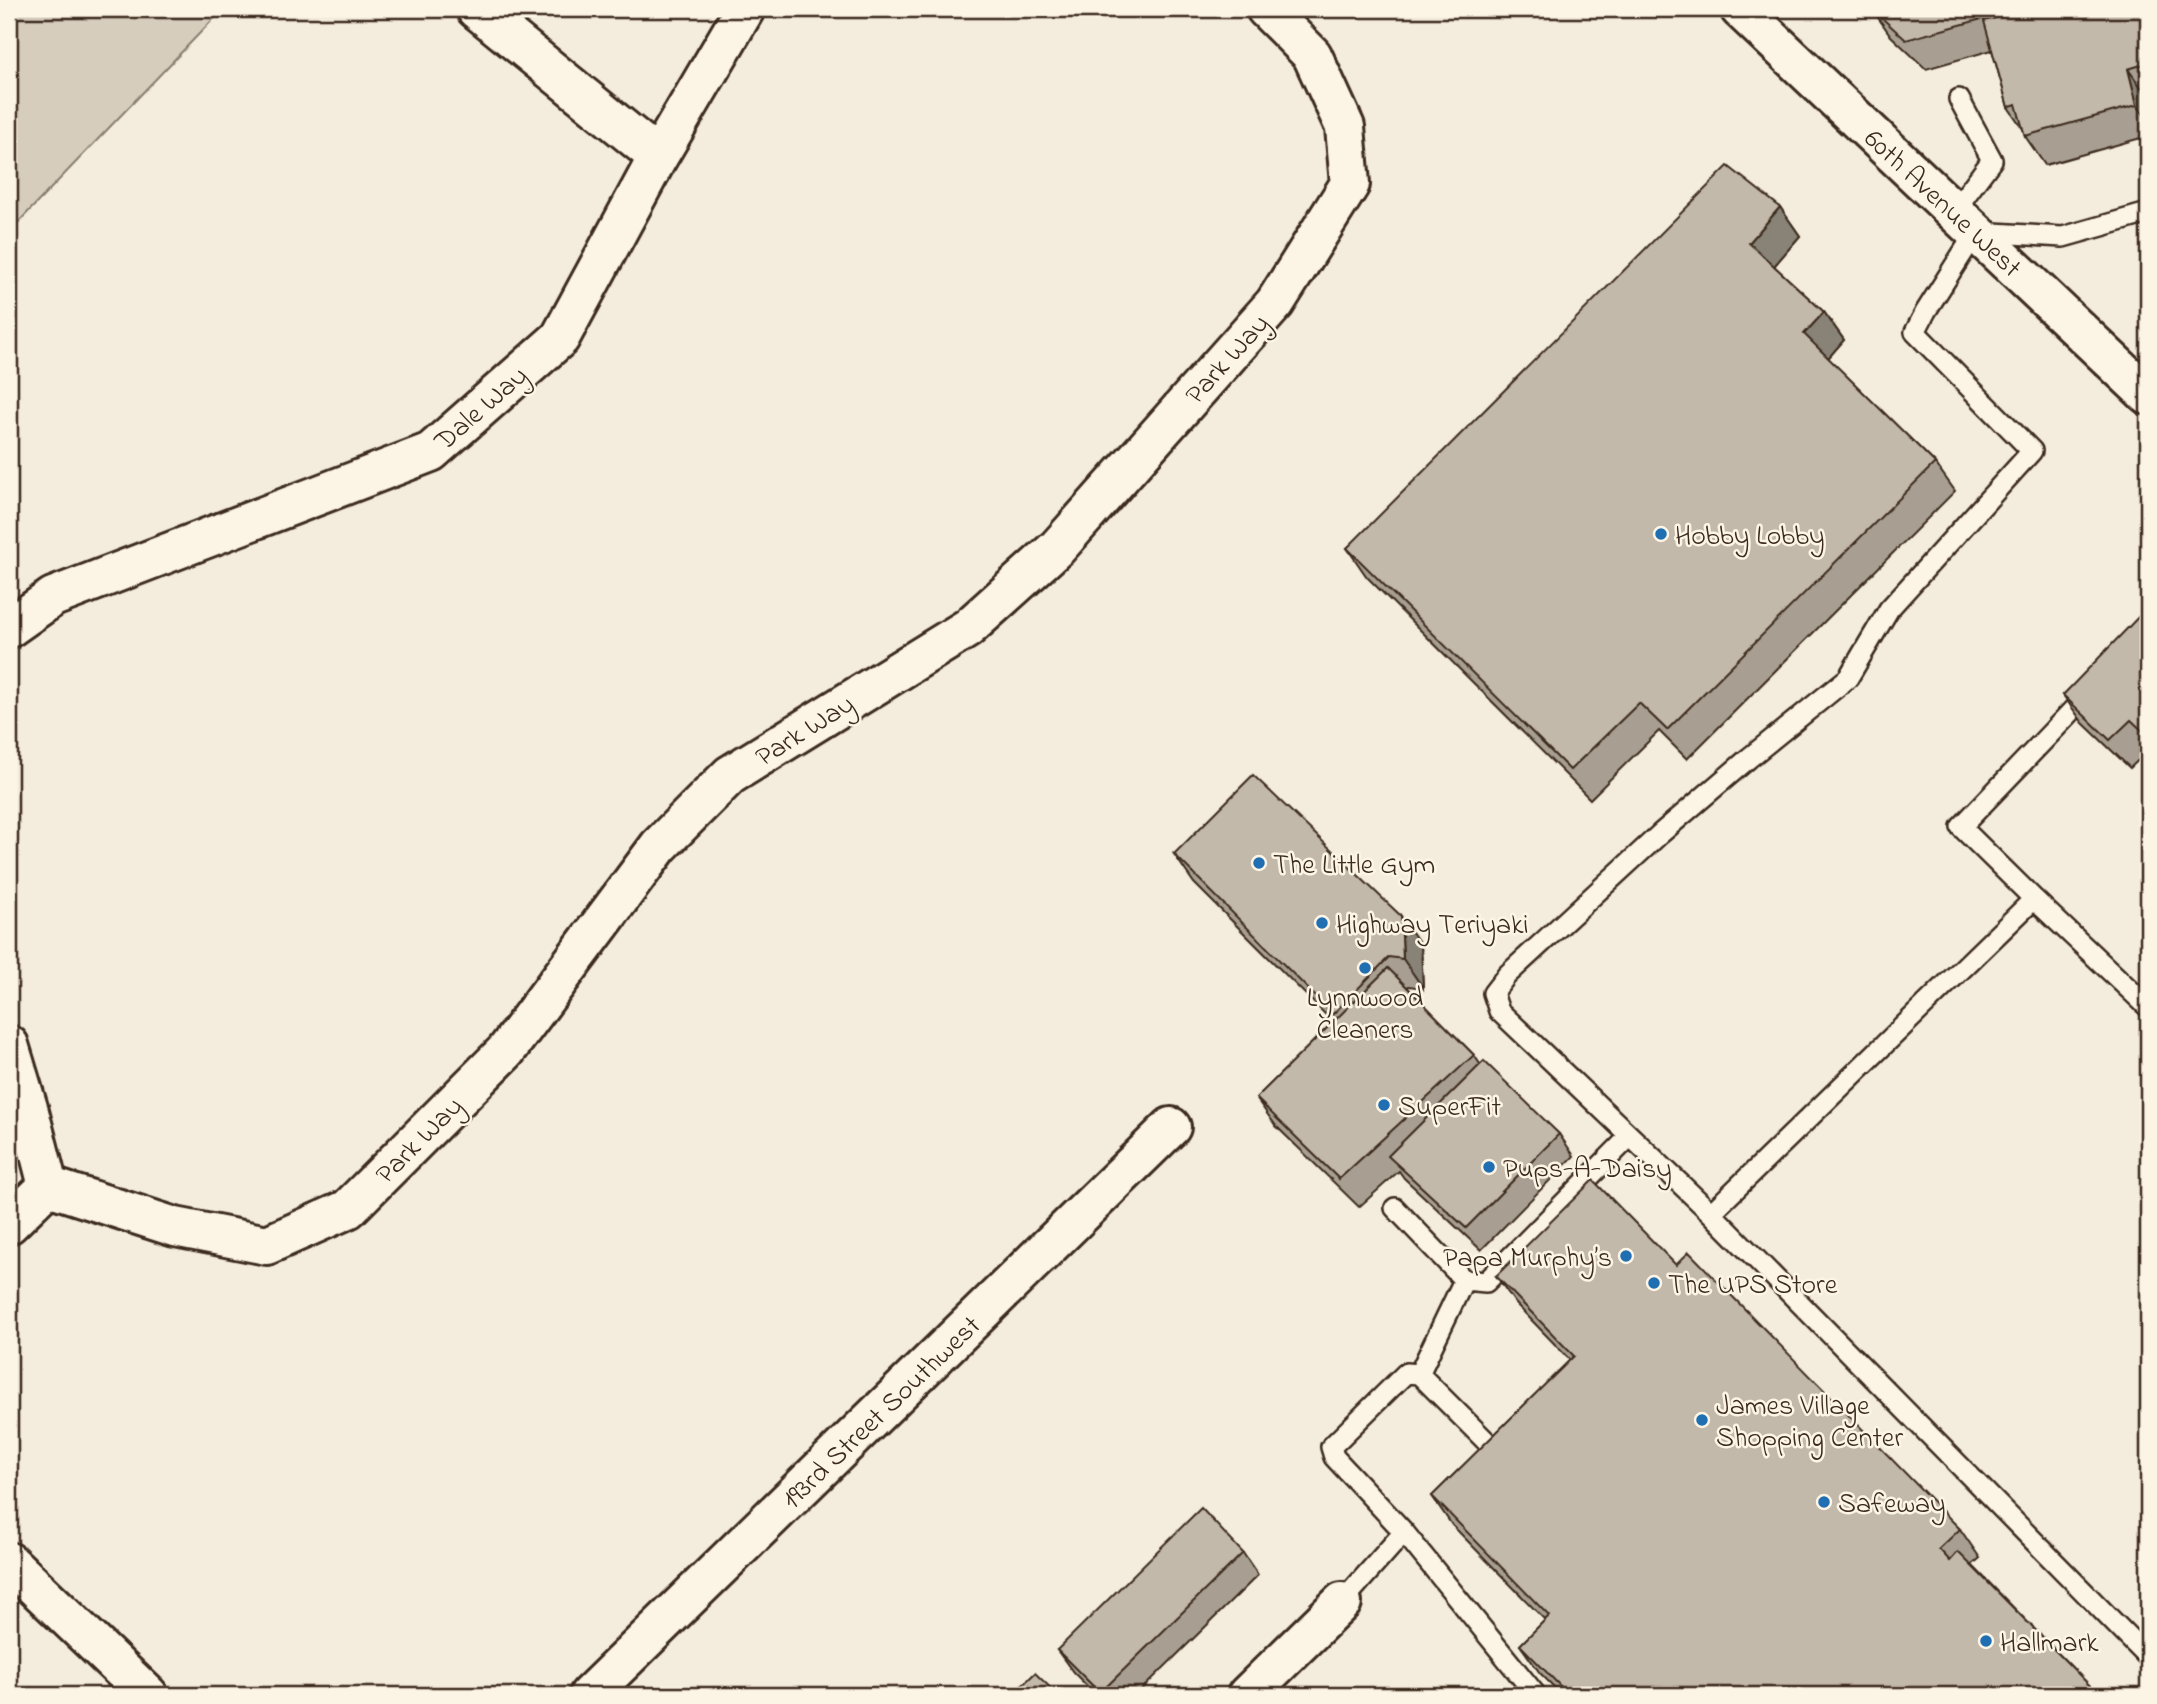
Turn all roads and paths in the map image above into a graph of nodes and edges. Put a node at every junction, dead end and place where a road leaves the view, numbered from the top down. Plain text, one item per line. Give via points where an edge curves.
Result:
1 (476, 9) edge
2 (745, 9) edge
3 (1266, 9) edge
4 (1742, 9) edge
5 (1959, 99) dead end
6 (658, 157) junction
7 (2148, 213) edge
8 (1965, 222) junction
9 (2148, 395) edge
10 (9, 628) edge
11 (2105, 677) edge
12 (2034, 899) junction
13 (2148, 1007) edge
14 (9, 1045) edge
15 (1171, 1126) dead end
16 (1630, 1136) junction
17 (48, 1186) junction
18 (1395, 1208) dead end
19 (1711, 1213) junction
20 (9, 1224) edge
21 (1464, 1280) junction
22 (1419, 1374) junction
23 (1485, 1440) edge
24 (1404, 1532) junction
25 (9, 1562) edge
26 (1342, 1602) joint
27 (2148, 1657) edge
28 (148, 1695) edge
29 (589, 1695) edge
30 (1247, 1695) edge
31 (1536, 1695) edge

1 - 6 street
2 - 6 street, Dale Way
3 - 17 street, Park Way via 1312,55 1345,127 1350,184 1275,303 1058,547 968,628 730,775 659,846 506,1051 348,1209 267,1245 175,1227
4 - 8 street, 60th Avenue West
5 - 8 lane via 1992,160
6 - 10 street, Dale Way via 560,338 431,452 53,597
7 - 8 lane via 2063,237
8 - 9 street, 60th Avenue West
8 - 16 lane via 1915,332 2032,451 1889,609 1848,678 1654,839 1493,993 1499,1012
11 - 12 lane via 1961,827
12 - 13 lane
12 - 19 lane
14 - 17 street
15 - 29 street, 193rd Street Southwest
16 - 19 lane
16 - 21 lane via 1486,1282
17 - 20 street
18 - 21 lane
19 - 27 lane
21 - 22 lane
22 - 23 lane
22 - 24 lane via 1406,1373 1331,1447 1334,1457
24 - 26 lane
24 - 31 lane
25 - 28 street
26 - 30 street

